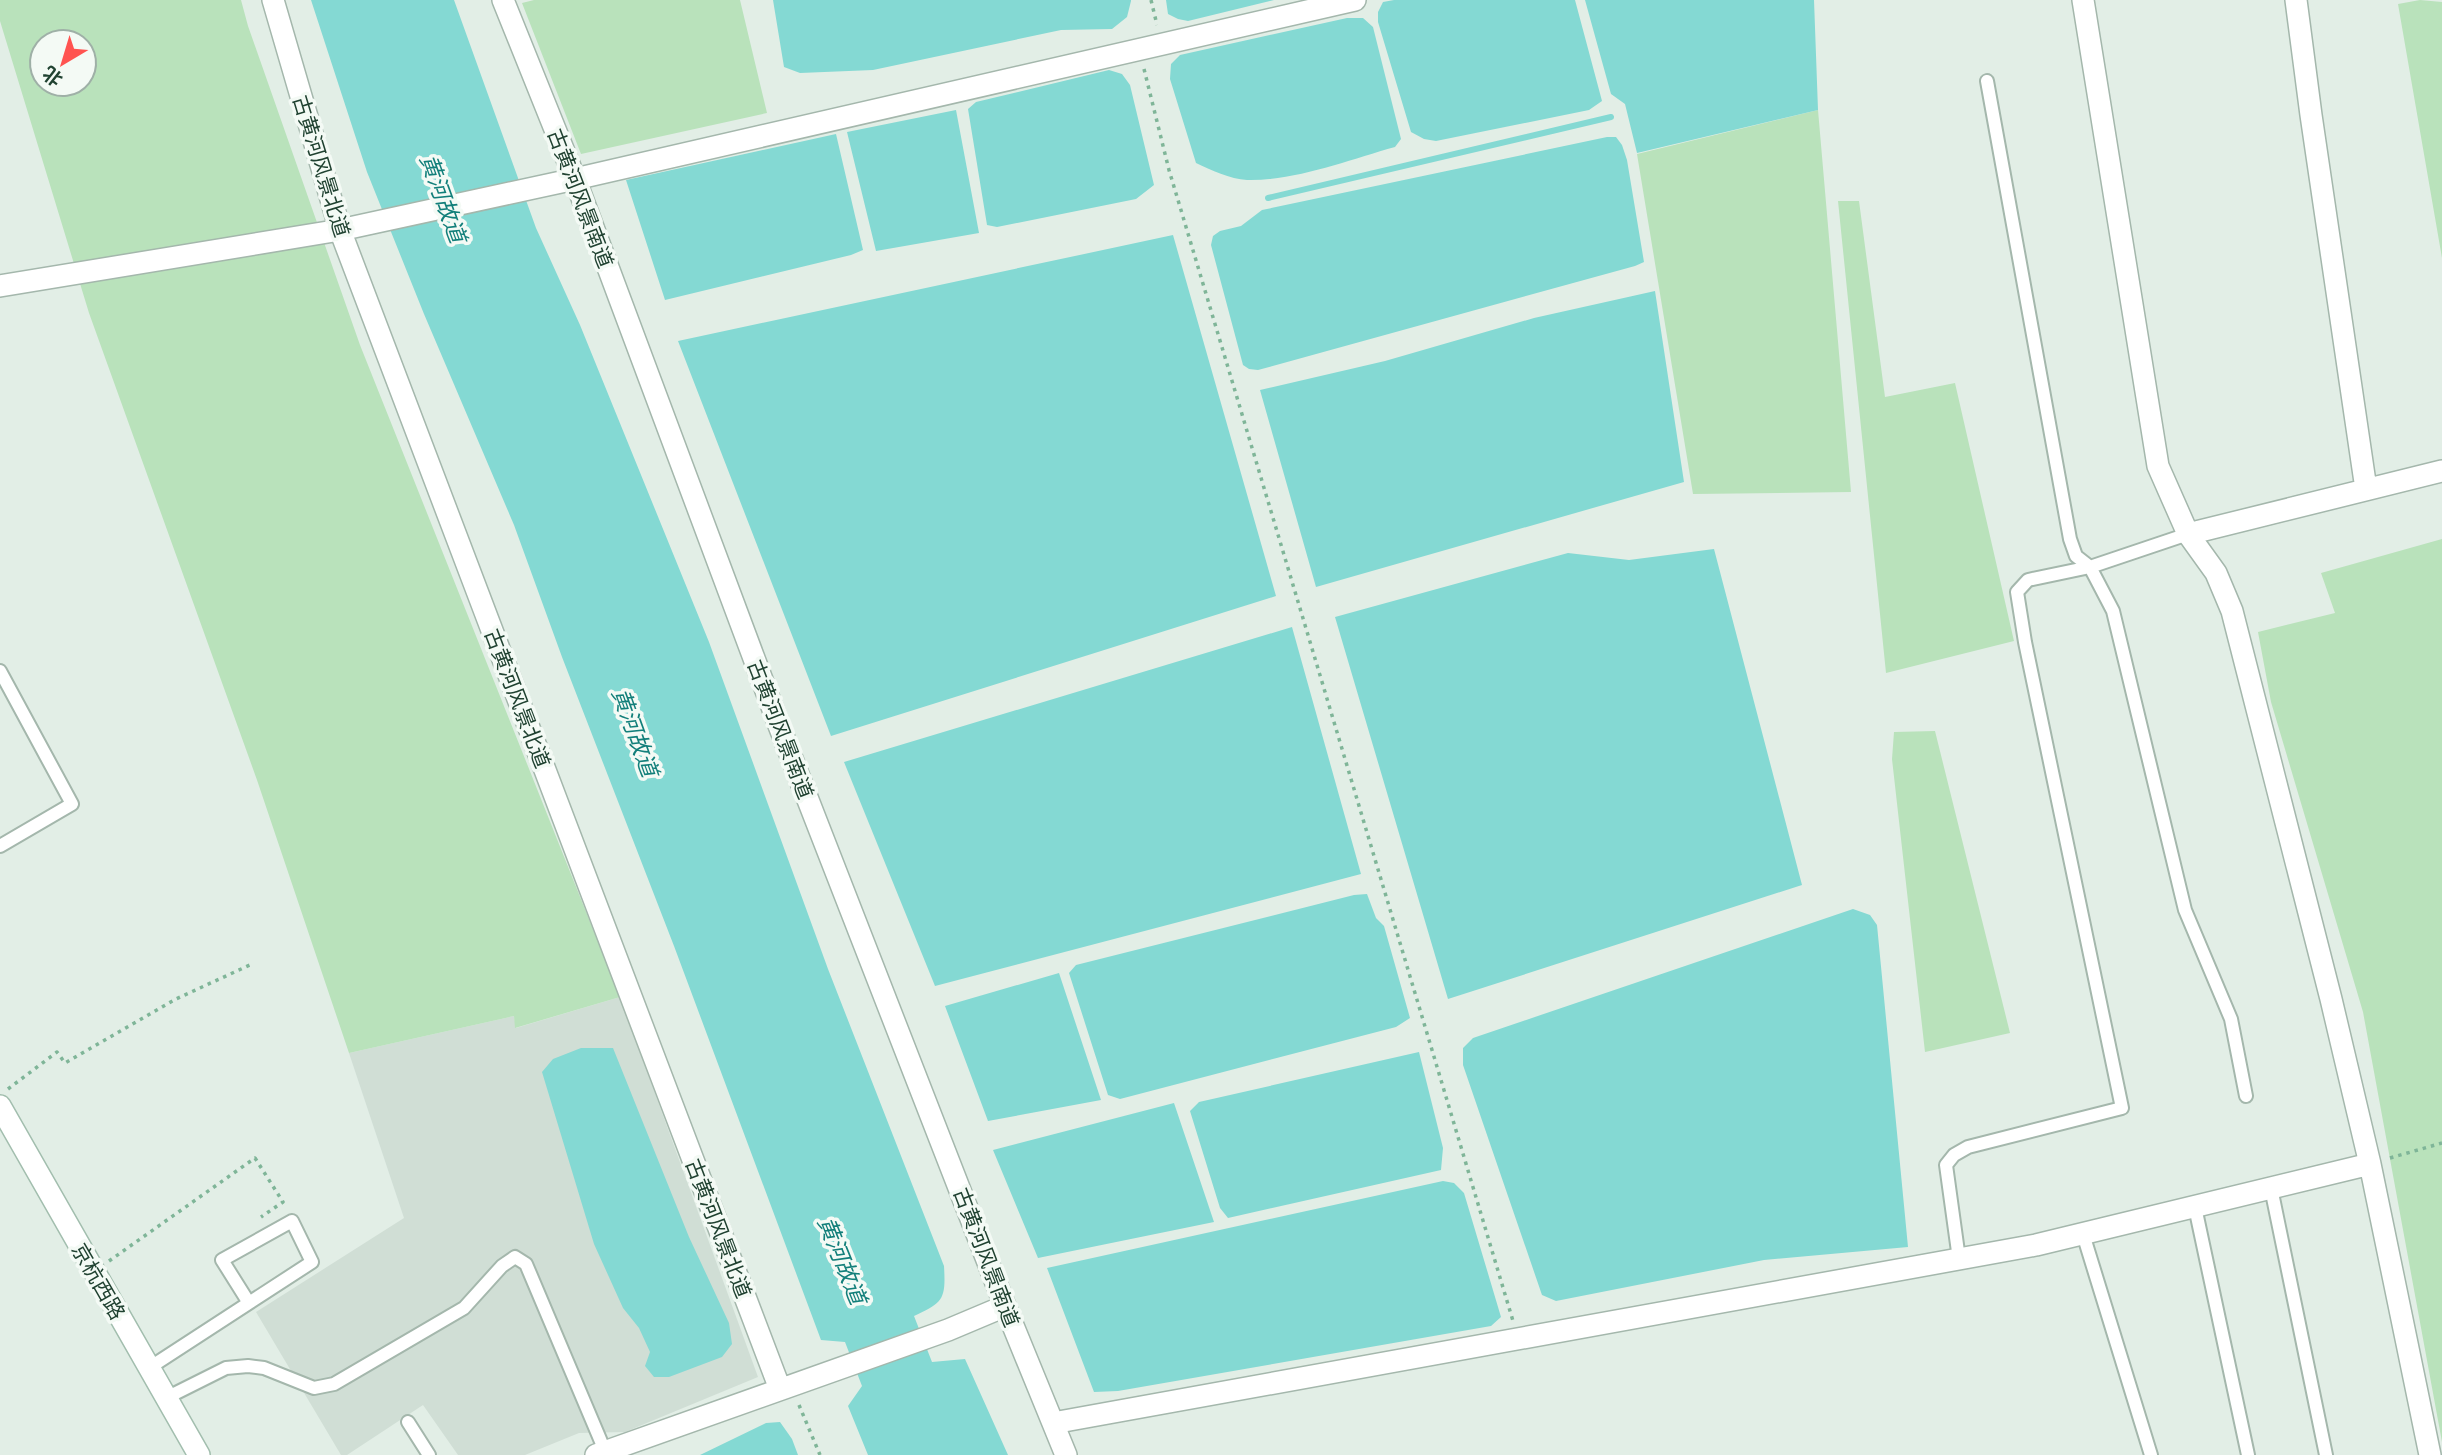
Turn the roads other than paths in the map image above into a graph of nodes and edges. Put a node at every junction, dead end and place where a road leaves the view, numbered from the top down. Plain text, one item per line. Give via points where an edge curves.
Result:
1 (273, 0) edge
2 (503, 0) edge
3 (1355, 0) edge
4 (2083, 0) edge
5 (2297, 0) edge
6 (1987, 81) dead end
7 (575, 179) junction
8 (340, 230) junction
9 (0, 286) edge
10 (2442, 471) edge
11 (2366, 489) junction
12 (2188, 534) junction
13 (2090, 567) junction
14 (0, 671) edge
15 (0, 846) edge
16 (2246, 1096) dead end
17 (2, 1099) edge
18 (2370, 1164) junction
19 (2271, 1188) junction
20 (2195, 1206) junction
21 (2083, 1234) junction
22 (1959, 1259) junction
23 (249, 1303) junction
24 (1005, 1306) junction
25 (149, 1368) junction
26 (791, 1386) junction
27 (166, 1398) junction
28 (408, 1422) dead end
29 (1053, 1423) junction
30 (600, 1453) edge
31 (199, 1455) edge
32 (429, 1455) edge
33 (1066, 1455) edge
34 (2151, 1455) edge
35 (2248, 1455) edge
36 (2326, 1455) edge
37 (2430, 1455) edge

1 - 8 street, 古黄河风景北道
2 - 7 street, 古黄河风景南道
3 - 7 street
4 - 12 street via 2158,466
5 - 11 street
6 - 13 lane via 2070,539 2076,556
7 - 8 street
7 - 24 street, 古黄河风景南道 via 780,728
8 - 9 street
8 - 26 street, 古黄河风景北道
10 - 11 street
11 - 12 street
12 - 13 lane
12 - 18 street via 2216,573 2232,611
13 - 16 lane via 2113,611 2185,910 2231,1019
13 - 22 lane via 2028,580 2017,592 2122,1108 1968,1147 1954,1155 1946,1166
14 - 15 lane via 72,804
17 - 25 street, 京杭西路
18 - 19 street
18 - 37 street
19 - 20 street
19 - 36 lane
20 - 21 street
20 - 35 lane
21 - 22 street
21 - 34 lane
22 - 29 street
23 - 23 lane via 312,1262 292,1221 222,1261
23 - 25 lane
24 - 26 street
24 - 29 street, 古黄河风景南道
25 - 27 street, 京杭西路
26 - 30 street
27 - 30 lane via 226,1368 248,1366 264,1367 314,1388 334,1384 464,1308 515,1257 526,1264
27 - 31 street, 京杭西路
28 - 32 lane
29 - 33 street, 古黄河风景南道

